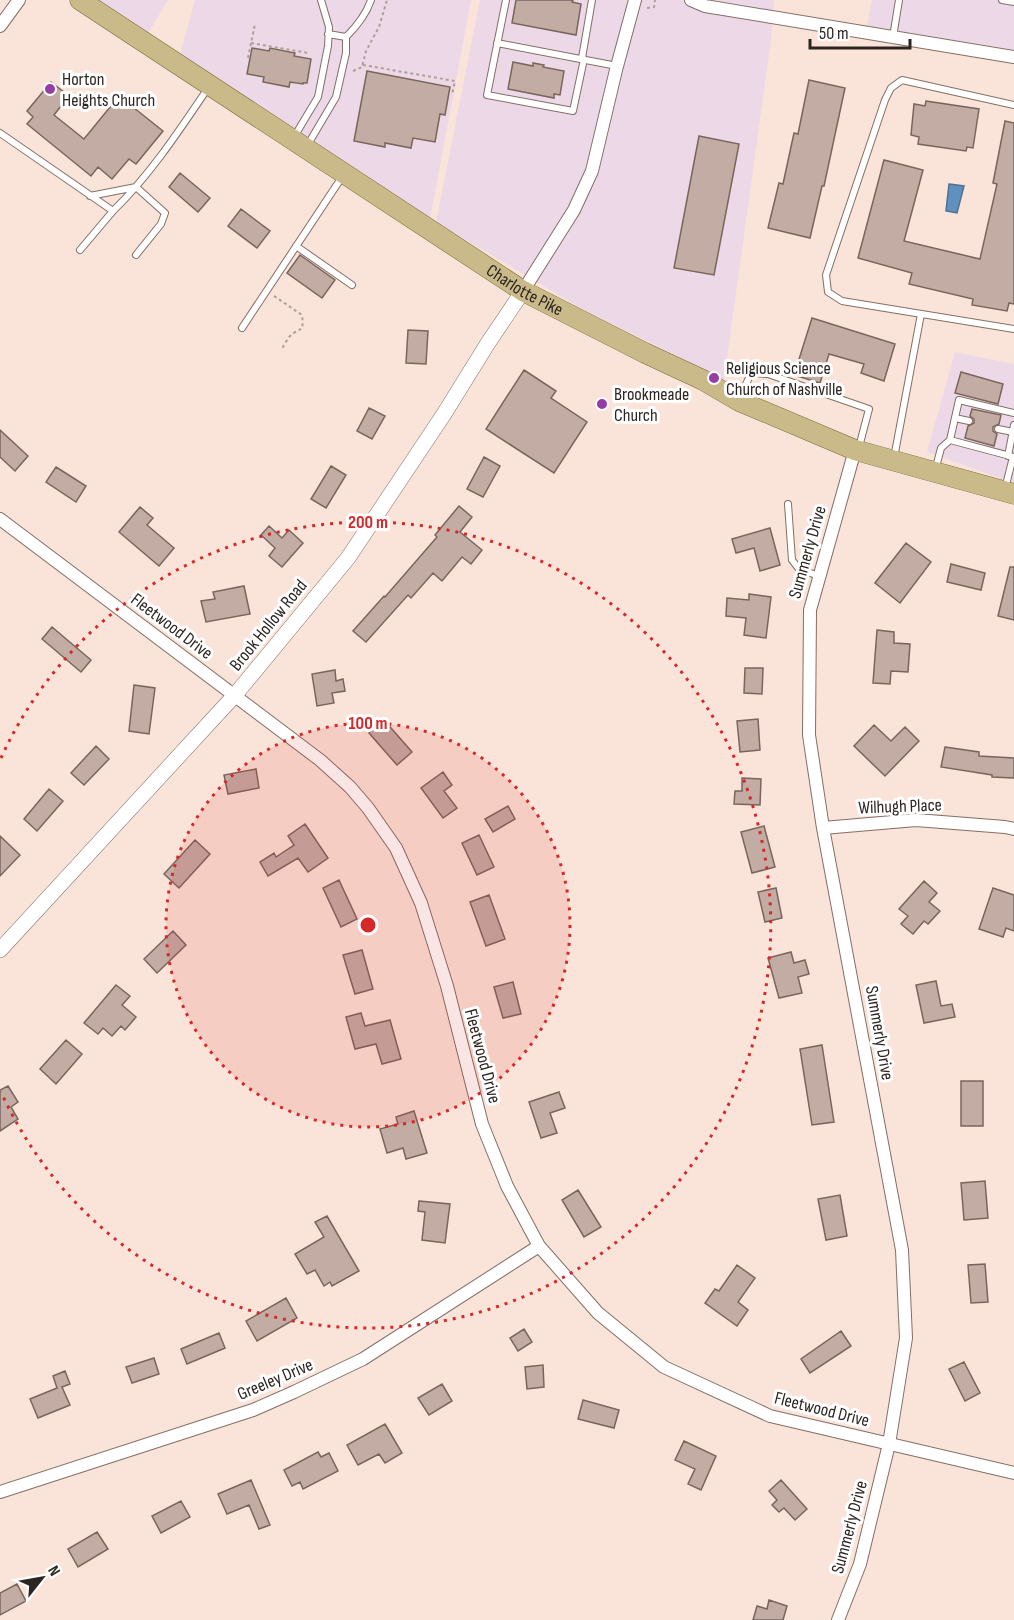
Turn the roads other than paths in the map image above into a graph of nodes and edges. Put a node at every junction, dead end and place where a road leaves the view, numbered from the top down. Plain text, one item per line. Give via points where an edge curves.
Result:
1 (19, 0) edge
2 (80, 0) edge
3 (321, 0) edge
4 (371, 0) edge
5 (506, 0) edge
6 (592, 0) edge
7 (634, 0) edge
8 (691, 0) edge
9 (898, 0) edge
10 (1002, 0) edge
11 (1014, 2) edge
12 (0, 26) edge
13 (328, 34) junction
14 (346, 37) junction
15 (893, 37) junction
16 (497, 39) junction
17 (1014, 57) edge
18 (583, 58) junction
19 (617, 66) junction
20 (210, 85) junction
21 (1014, 105) edge
22 (0, 133) edge
23 (298, 144) junction
24 (344, 174) junction
25 (136, 187) junction
26 (90, 196) junction
27 (113, 211) junction
28 (296, 246) junction
29 (80, 250) dead end
30 (136, 255) dead end
31 (352, 285) dead end
32 (523, 291) junction
33 (921, 314) junction
34 (242, 328) dead end
35 (1014, 329) edge
36 (739, 401) junction
37 (1014, 413) edge
38 (955, 418) junction
39 (969, 421) dead end
40 (1013, 428) edge
41 (998, 429) dead end
42 (950, 440) junction
43 (857, 451) junction
44 (1011, 457) edge
45 (894, 461) junction
46 (935, 472) junction
47 (1009, 493) edge
48 (788, 504) dead end
49 (0, 519) edge
50 (819, 576) junction
51 (235, 695) junction
52 (823, 828) junction
53 (1014, 830) edge
54 (0, 950) edge
55 (539, 1246) junction
56 (889, 1444) junction
57 (1014, 1473) edge
58 (0, 1492) edge
59 (838, 1620) edge

1 - 12 street
2 - 20 main road, Charlotte Pike
3 - 13 lane
4 - 14 lane via 368,10
5 - 16 lane
6 - 18 lane
7 - 19 street
8 - 15 street via 705,6
9 - 15 lane
10 - 11 lane
13 - 14 lane
13 - 23 lane via 318,97
14 - 23 lane via 336,97
15 - 17 street
16 - 18 lane
16 - 18 lane via 487,94 573,111
18 - 19 lane
19 - 32 street via 592,171 574,210
20 - 23 main road, Charlotte Pike
20 - 25 lane
21 - 33 lane via 903,80 891,88 885,100 826,275 828,292 842,301
22 - 26 lane
23 - 24 main road, Charlotte Pike
24 - 28 lane
24 - 32 main road, Charlotte Pike
25 - 26 lane
25 - 27 lane
25 - 30 lane via 165,213
26 - 27 lane
27 - 29 lane
28 - 31 lane
28 - 34 lane
32 - 36 main road, Charlotte Pike
32 - 51 street, Brook Hollow Road via 348,558
33 - 35 lane
33 - 45 lane
36 - 43 main road, Charlotte Pike
36 - 43 lane via 751,373 768,374 869,409
37 - 38 lane via 959,400
38 - 39 lane
38 - 42 lane
40 - 41 lane
40 - 44 lane
42 - 44 lane
42 - 46 lane via 941,448
43 - 45 main road, Charlotte Pike
43 - 50 street, Summerly Drive
44 - 47 lane
45 - 46 main road, Charlotte Pike
46 - 47 main road, Charlotte Pike
48 - 50 lane via 792,560 799,569
49 - 51 street, Fleetwood Drive
50 - 52 street, Summerly Drive via 810,610 809,735
51 - 54 street, Brook Hollow Road
51 - 55 street, Fleetwood Drive via 350,787 396,848 421,903 447,986 482,1124 507,1186
52 - 53 street, Wilhugh Place via 916,820
52 - 56 street, Summerly Drive via 902,1250 906,1338
55 - 56 street, Fleetwood Drive via 598,1313 664,1367 770,1416
55 - 58 street, Greeley Drive via 363,1359 294,1392 253,1410
56 - 57 street, Fleetwood Drive
56 - 59 street, Summerly Drive via 860,1564

